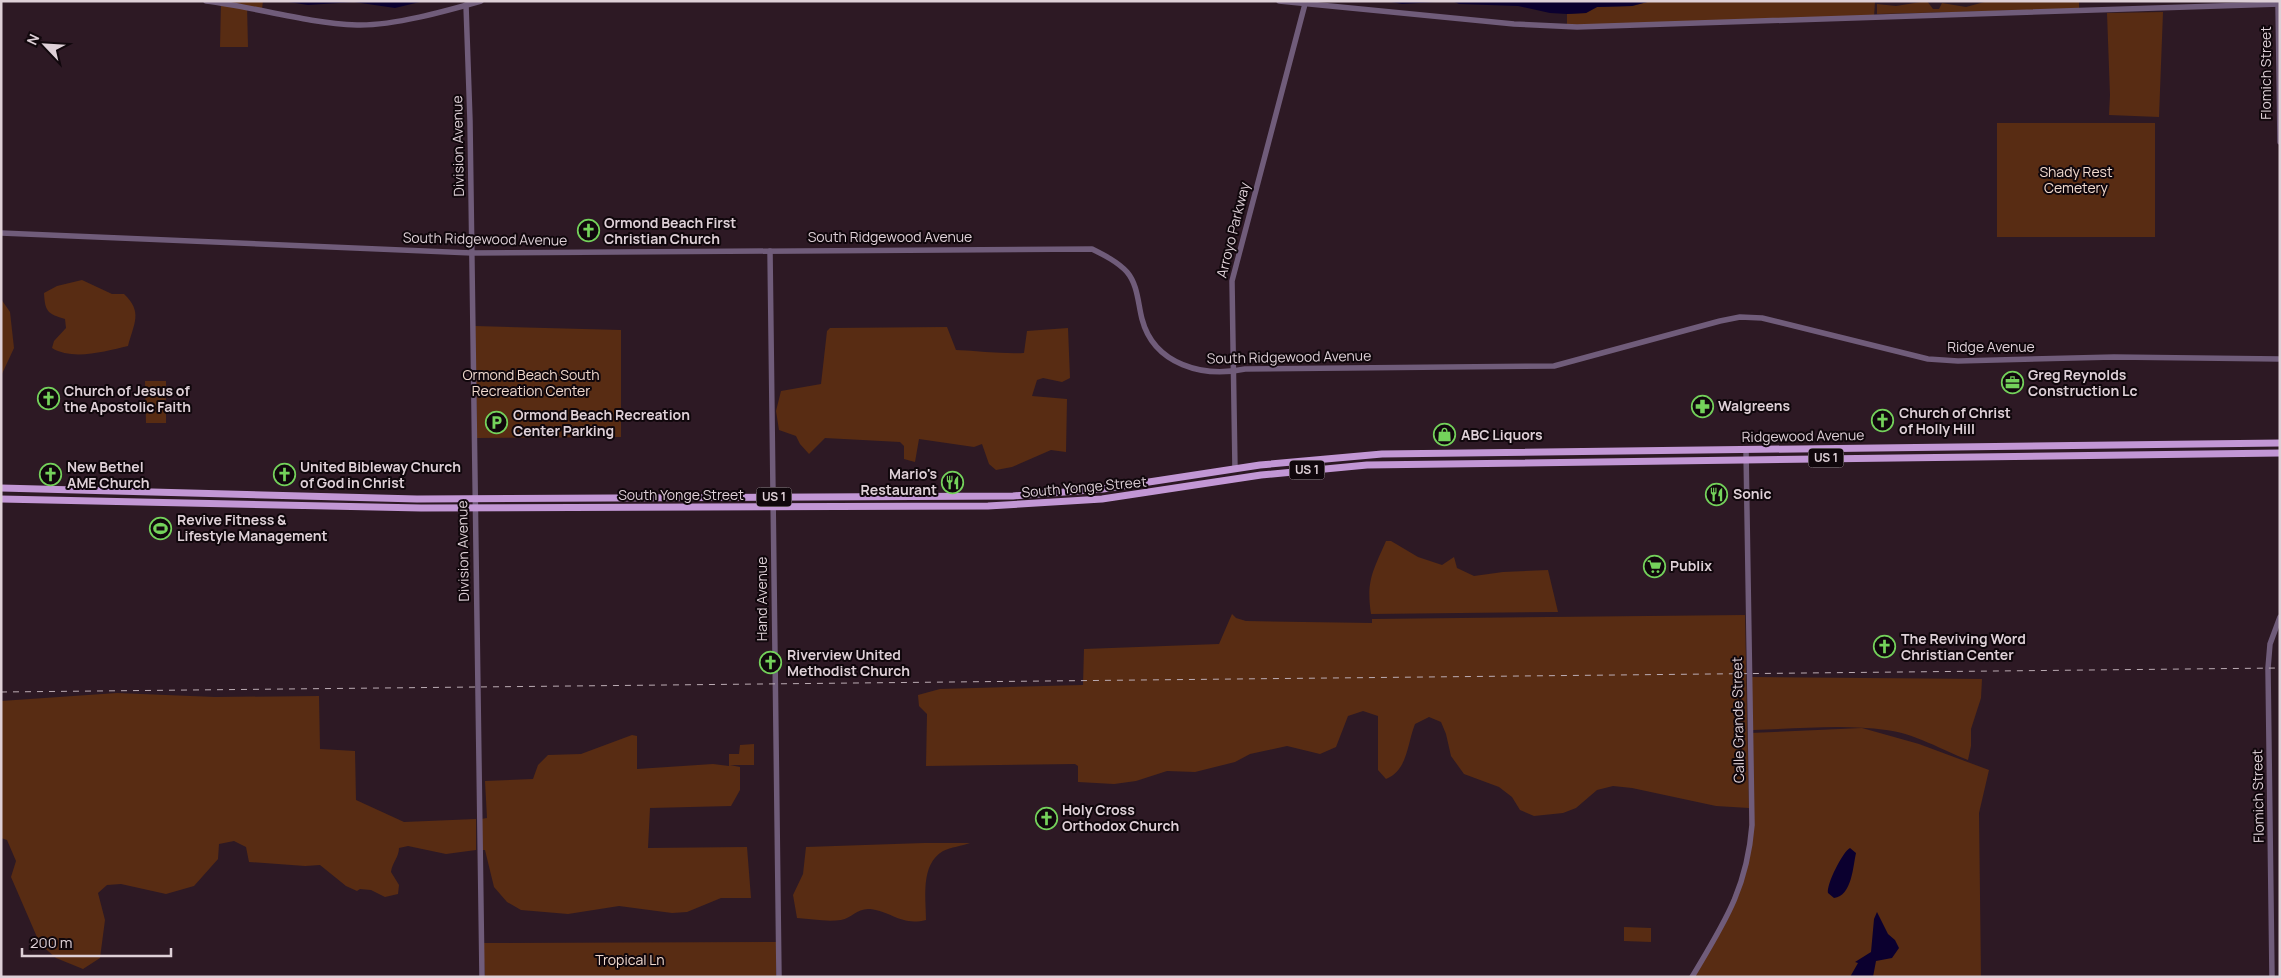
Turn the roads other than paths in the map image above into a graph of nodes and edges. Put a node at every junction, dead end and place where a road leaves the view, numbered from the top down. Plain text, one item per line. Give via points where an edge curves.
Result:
1 (206, 1) edge
2 (481, 1) edge
3 (1279, 1) edge
4 (1305, 4) junction
5 (2279, 4) edge
6 (466, 5) junction
7 (2280, 142) edge
8 (1, 233) edge
9 (770, 251) junction
10 (472, 253) junction
11 (1707, 325) joint
12 (2280, 359) edge
13 (1234, 371) junction
14 (2280, 443) edge
15 (1746, 450) junction
16 (1536, 452) joint
17 (1578, 452) junction
18 (2280, 453) edge
19 (1746, 459) junction
20 (1565, 461) junction
21 (1537, 462) joint
22 (1248, 467) junction
23 (1235, 469) junction
24 (1234, 479) junction
25 (1221, 481) junction
26 (1, 488) edge
27 (147, 493) junction
28 (926, 496) junction
29 (317, 497) junction
30 (774, 497) junction
31 (634, 498) junction
32 (1, 499) edge
33 (475, 499) junction
34 (129, 503) junction
35 (303, 506) junction
36 (774, 507) junction
37 (888, 507) junction
38 (475, 508) junction
39 (621, 508) junction
40 (2280, 617) edge
41 (482, 977) edge
42 (779, 977) edge
43 (1692, 977) edge
44 (2272, 977) edge

1 - 6 street via 359,25
2 - 6 street
3 - 4 street
4 - 5 street via 1534,26 1577,27
4 - 13 street, Arroyo Parkway via 1238,249 1232,281
5 - 7 street, Flomich Street
6 - 10 street, Division Avenue
8 - 10 street, South Ridgewood Avenue
9 - 10 street, South Ridgewood Avenue
9 - 13 street, South Ridgewood Avenue via 1092,249 1127,272 1148,335 1165,355 1199,371
9 - 30 street, Hand Avenue
10 - 33 street, Division Avenue
11 - 12 street, Ridge Avenue via 1740,317 1762,318 1928,358 1958,361 2114,357
11 - 13 street, South Ridgewood Avenue via 1554,366
13 - 23 street, Arroyo Parkway
14 - 15 main road, Ridgewood Avenue / US 1
15 - 17 main road, Ridgewood Avenue / US 1
15 - 19 street, Calle Grande Street
16 - 17 main road, Ridgewood Avenue / US 1
16 - 22 main road, South Yonge Street / US 1 via 1382,454
17 - 20 main road
18 - 19 main road, Ridgewood Avenue / US 1
19 - 20 main road, Ridgewood Avenue / US 1
19 - 43 street, Calle Grande Street via 1752,825 1749,857 1735,902
20 - 21 main road, Ridgewood Avenue / US 1
21 - 24 main road, South Yonge Street / US 1 via 1367,465
22 - 23 main road, South Yonge Street / US 1
22 - 24 main road
23 - 25 main road
23 - 28 main road, South Yonge Street / US 1 via 1155,483 1073,492
24 - 25 main road, South Yonge Street / US 1
25 - 37 main road, South Yonge Street / US 1 via 1065,503
26 - 27 main road, South Yonge Street / US 1
27 - 29 main road, South Yonge Street / US 1
27 - 34 main road
28 - 30 main road, South Yonge Street / US 1
28 - 37 main road via 921,502
29 - 33 main road, South Yonge Street / US 1
29 - 35 main road
30 - 31 main road, South Yonge Street / US 1
30 - 36 street, Hand Avenue
31 - 33 main road, South Yonge Street / US 1
31 - 39 main road
32 - 34 main road, South Yonge Street / US 1
33 - 38 street, Division Avenue
34 - 35 main road, South Yonge Street / US 1
35 - 38 main road, South Yonge Street / US 1
36 - 37 main road, South Yonge Street / US 1
36 - 39 main road, South Yonge Street / US 1
36 - 42 street, Hand Avenue
38 - 39 main road, South Yonge Street / US 1
38 - 41 street, Division Avenue
40 - 44 street, Flomich Street via 2270,644 2268,668

